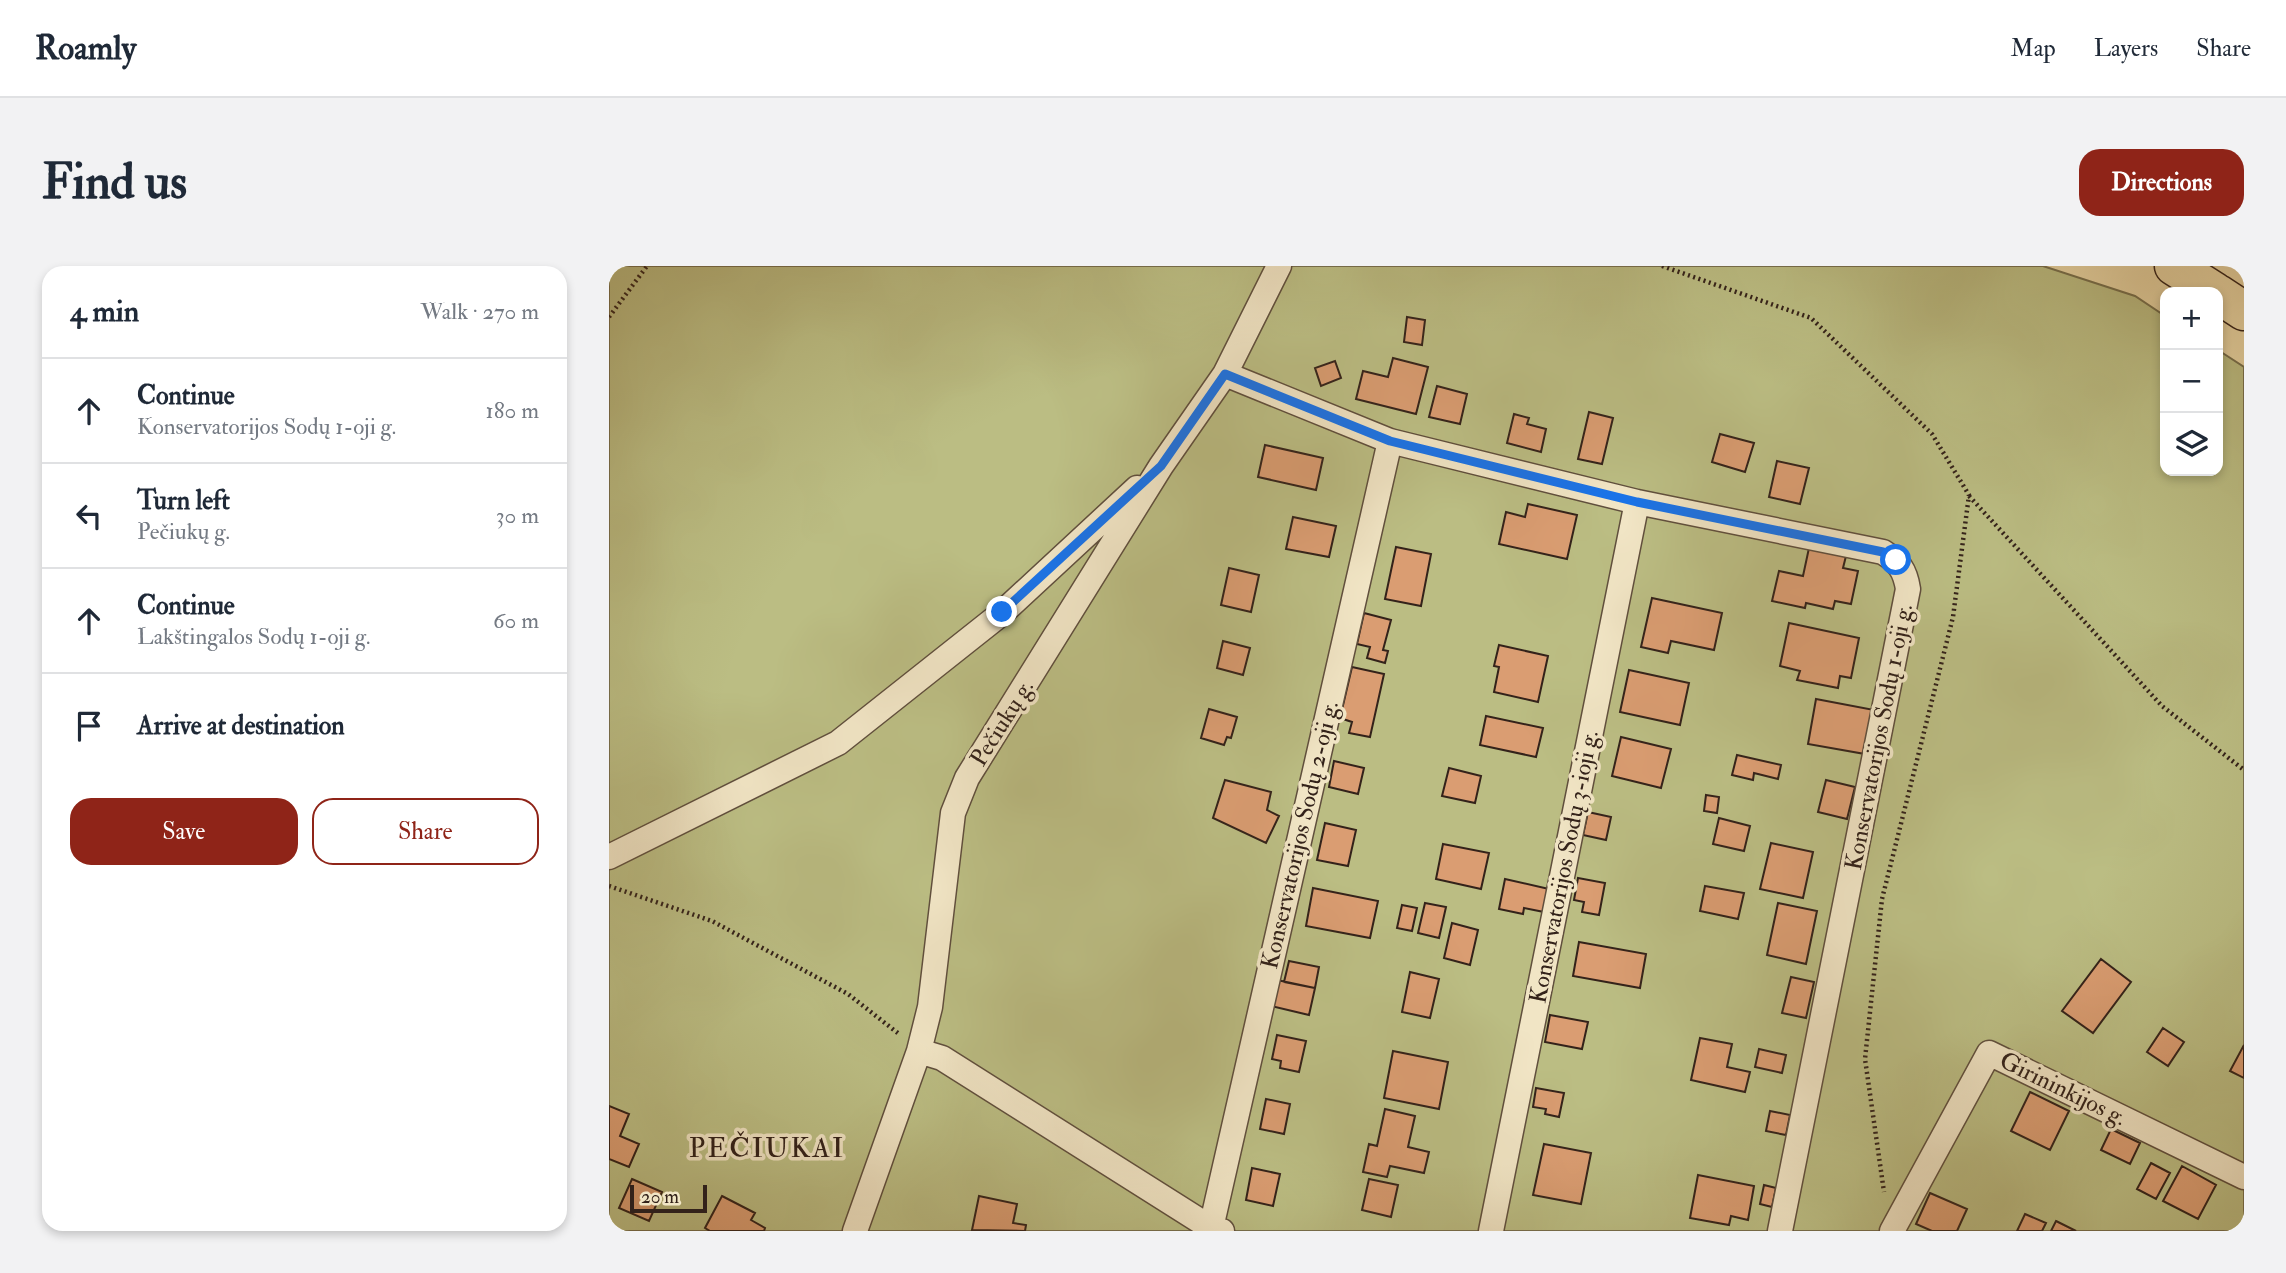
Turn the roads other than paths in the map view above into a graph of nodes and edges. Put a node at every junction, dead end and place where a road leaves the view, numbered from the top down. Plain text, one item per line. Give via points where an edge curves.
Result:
1 (1279, 266) edge
2 (2174, 266) edge
3 (2207, 287) edge
4 (2223, 297) edge
5 (2244, 311) edge
6 (1225, 374) junction
7 (1390, 441) junction
8 (1161, 466) junction
9 (1637, 502) junction
10 (609, 857) edge
11 (919, 1051) junction
12 (2244, 1177) edge
13 (1216, 1230) edge
14 (855, 1231) edge
15 (1491, 1231) edge
16 (1780, 1231) edge
17 (1892, 1231) edge

1 - 6 street, Pečiukų g.
2 - 3 main road
4 - 5 main road
6 - 7 street, Konservatorijos Sodų 1-oji g.
6 - 8 street, Pečiukų g.
7 - 9 street, Konservatorijos Sodų 1-oji g.
7 - 13 street, Konservatorijos Sodų 2-oji g.
8 - 10 street via 1002,612 838,743
8 - 11 street, Pečiukų g. via 967,778 953,813 930,1007
9 - 15 street, Konservatorijos Sodų 3-ioji g.
9 - 16 street, Konservatorijos Sodų 1-oji g. via 1883,552 1906,573 1908,589
11 - 13 street via 942,1058
11 - 14 street, Pečiukų g.
12 - 17 street, Girininkijos g. via 1989,1053

